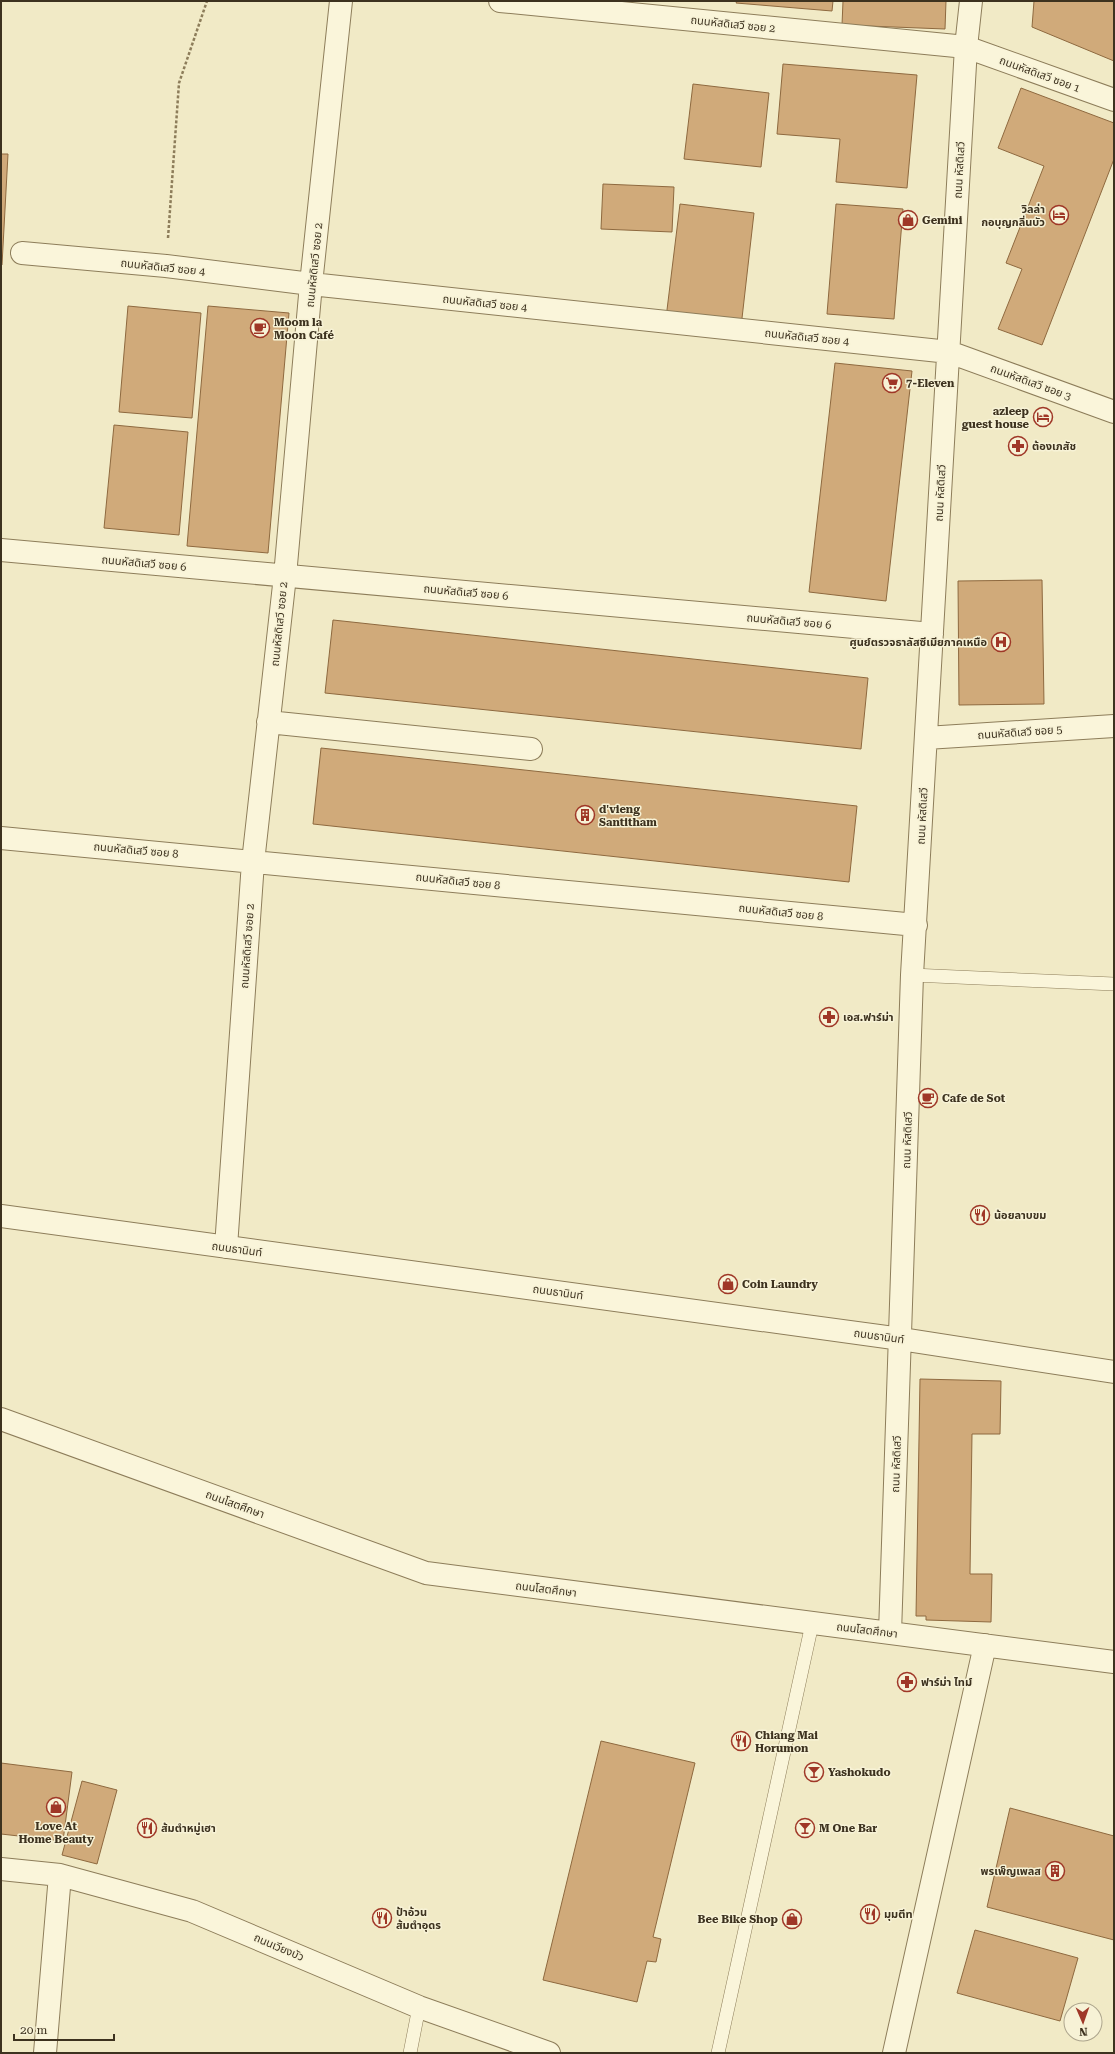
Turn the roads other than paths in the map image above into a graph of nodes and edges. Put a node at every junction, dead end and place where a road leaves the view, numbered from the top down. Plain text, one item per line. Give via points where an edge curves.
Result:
1 (342, 1) edge
2 (500, 1) edge
3 (971, 1) edge
4 (523, 2) edge
5 (966, 47) junction
6 (1114, 100) edge
7 (22, 253) dead end
8 (311, 284) junction
9 (948, 352) junction
10 (1114, 412) edge
11 (1, 550) edge
12 (284, 576) junction
13 (932, 634) junction
14 (268, 722) junction
15 (1114, 726) edge
16 (926, 738) junction
17 (531, 749) dead end
18 (1, 838) edge
19 (253, 862) junction
20 (916, 925) junction
21 (912, 975) junction
22 (1114, 984) edge
23 (1, 1216) edge
24 (226, 1247) junction
25 (901, 1339) junction
26 (1114, 1372) edge
27 (1, 1419) edge
28 (812, 1624) junction
29 (890, 1633) junction
30 (985, 1645) junction
31 (1114, 1662) edge
32 (1, 1869) edge
33 (60, 1875) junction
34 (420, 2007) junction
35 (45, 2053) edge
36 (410, 2053) edge
37 (549, 2053) edge
38 (718, 2053) edge
39 (894, 2053) edge

1 - 8 street, ถนนหัสดิเสวี ซอย 2
2 - 4 street, ถนนหัสดิเสวี ซอย 2
3 - 5 street, ถนน หัสดิเสวี
4 - 5 street, ถนนหัสดิเสวี ซอย 2
5 - 6 street, ถนนหัสดิเสวี ซอย 1
5 - 9 street, ถนน หัสดิเสวี
7 - 8 street, ถนนหัสดิเสวี ซอย 4 via 166,266
8 - 9 street, ถนนหัสดิเสวี ซอย 4
8 - 12 street, ถนนหัสดิเสวี ซอย 2
9 - 10 street, ถนนหัสดิเสวี ซอย 3
9 - 13 street, ถนน หัสดิเสวี
11 - 12 street, ถนนหัสดิเสวี ซอย 6
12 - 13 street, ถนนหัสดิเสวี ซอย 6
12 - 14 street, ถนนหัสดิเสวี ซอย 2
13 - 16 street, ถนน หัสดิเสวี
14 - 17 street
14 - 19 street, ถนนหัสดิเสวี ซอย 2
15 - 16 street, ถนนหัสดิเสวี ซอย 5
16 - 20 street, ถนน หัสดิเสวี
18 - 19 street, ถนนหัสดิเสวี ซอย 8
19 - 20 street, ถนนหัสดิเสวี ซอย 8
19 - 24 street, ถนนหัสดิเสวี ซอย 2
20 - 21 street, ถนน หัสดิเสวี
21 - 22 lane
21 - 25 street, ถนน หัสดิเสวี
23 - 24 street, ถนนธานินท์
24 - 25 street, ถนนธานินท์
25 - 26 street, ถนนธานินท์
25 - 29 street, ถนน หัสดิเสวี
27 - 28 street, ถนนโสตศึกษา via 426,1573
28 - 29 street, ถนนโสตศึกษา
28 - 38 lane
29 - 30 street, ถนนโสตศึกษา
30 - 31 street, ถนนโสตศึกษา
30 - 39 street
32 - 33 street, ถนนเวียงบัว
33 - 34 street, ถนนเวียงบัว via 192,1911
33 - 35 street
34 - 36 lane
34 - 37 street, ถนนเวียงบัว

